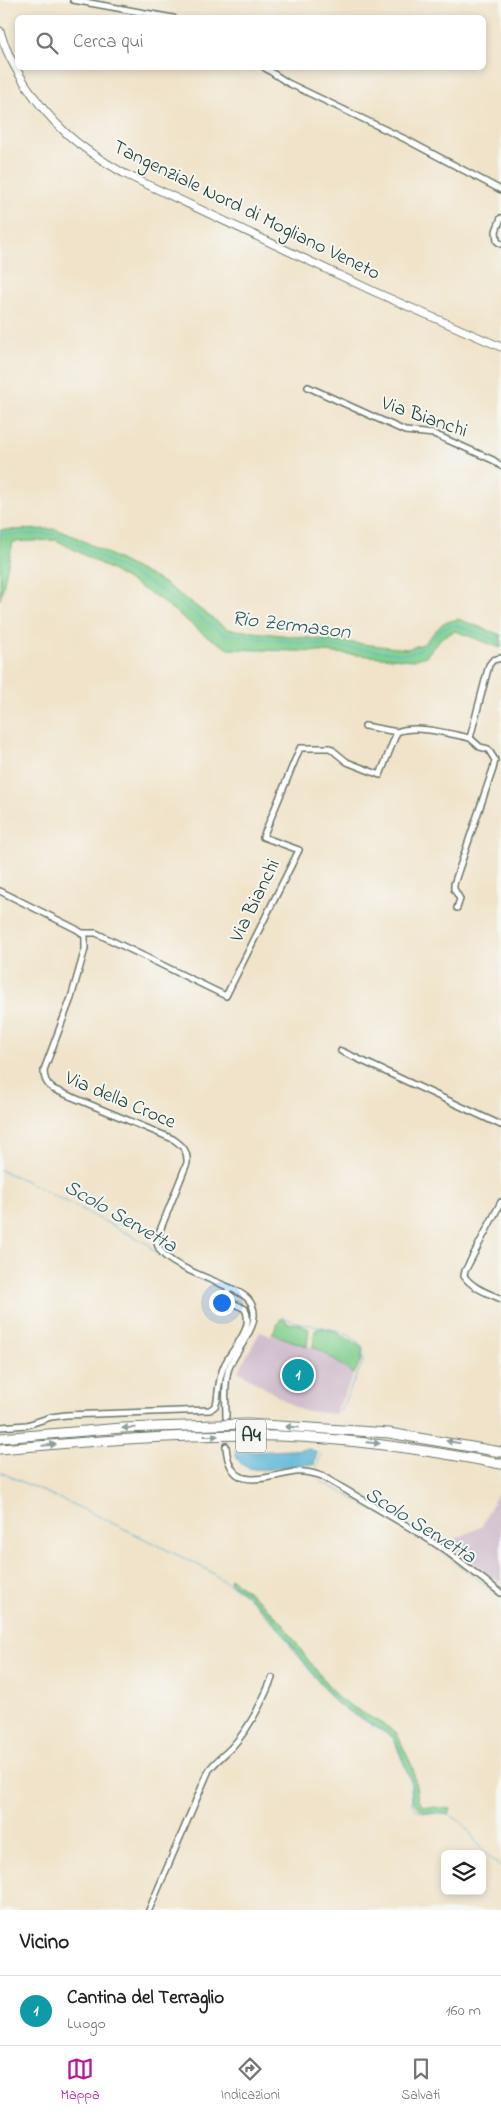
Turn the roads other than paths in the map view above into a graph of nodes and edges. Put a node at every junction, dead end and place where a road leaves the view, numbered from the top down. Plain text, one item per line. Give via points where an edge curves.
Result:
1 (73, 0) edge
2 (156, 15) edge
3 (0, 31) edge
4 (15, 65) edge
5 (18, 70) edge
6 (268, 70) edge
7 (501, 190) edge
8 (501, 218) edge
9 (501, 244) edge
10 (501, 347) edge
11 (308, 387) dead end
12 (501, 466) edge
13 (501, 658) edge
14 (365, 726) dead end
15 (397, 732) junction
16 (470, 738) junction
17 (0, 891) edge
18 (458, 908) dead end
19 (82, 933) junction
20 (341, 1052) dead end
21 (501, 1125) edge
22 (501, 1202) edge
23 (229, 1288) junction
24 (501, 1299) edge
25 (226, 1417) dead end
26 (0, 1427) edge
27 (0, 1438) edge
28 (226, 1446) dead end
29 (0, 1449) edge
30 (501, 1452) edge
31 (501, 1464) edge
32 (501, 1592) edge
33 (272, 1678) dead end
34 (149, 1910) edge

1 - 2 street
3 - 4 main road, Tangenziale Nord di Mogliano Veneto
5 - 10 main road, Tangenziale Nord di Mogliano Veneto via 49,116 65,132 93,155 125,174 375,292
6 - 7 street
8 - 9 street via 496,231 497,241
11 - 12 street, Via Bianchi via 405,431 434,434
13 - 16 street via 488,665
14 - 15 street
15 - 16 street via 431,730
15 - 19 street, Via Bianchi via 380,775 352,764 330,748 300,748 263,837 298,850 226,996 96,933
16 - 18 street via 488,750 495,760 454,884 460,899
17 - 19 street
19 - 23 street, Via della Croce via 86,949 44,1078 53,1089 173,1139 183,1147 187,1163 159,1232 157,1246 162,1254 183,1267
20 - 21 street
22 - 24 street via 464,1276 468,1282
23 - 25 street, Via della Croce via 248,1298 253,1309 253,1324 228,1370
23 - 26 street via 227,1300 245,1309 248,1322 224,1366 217,1401 210,1410 66,1415
30 -> 27 highway, A4 via 389,1433 248,1424 122,1428
28 - 32 street via 230,1464 235,1472 246,1478 259,1480 297,1472 322,1476 416,1531
29 -> 31 highway, A4 via 174,1436 279,1436 386,1445
33 - 34 street via 260,1707 247,1726 209,1770

